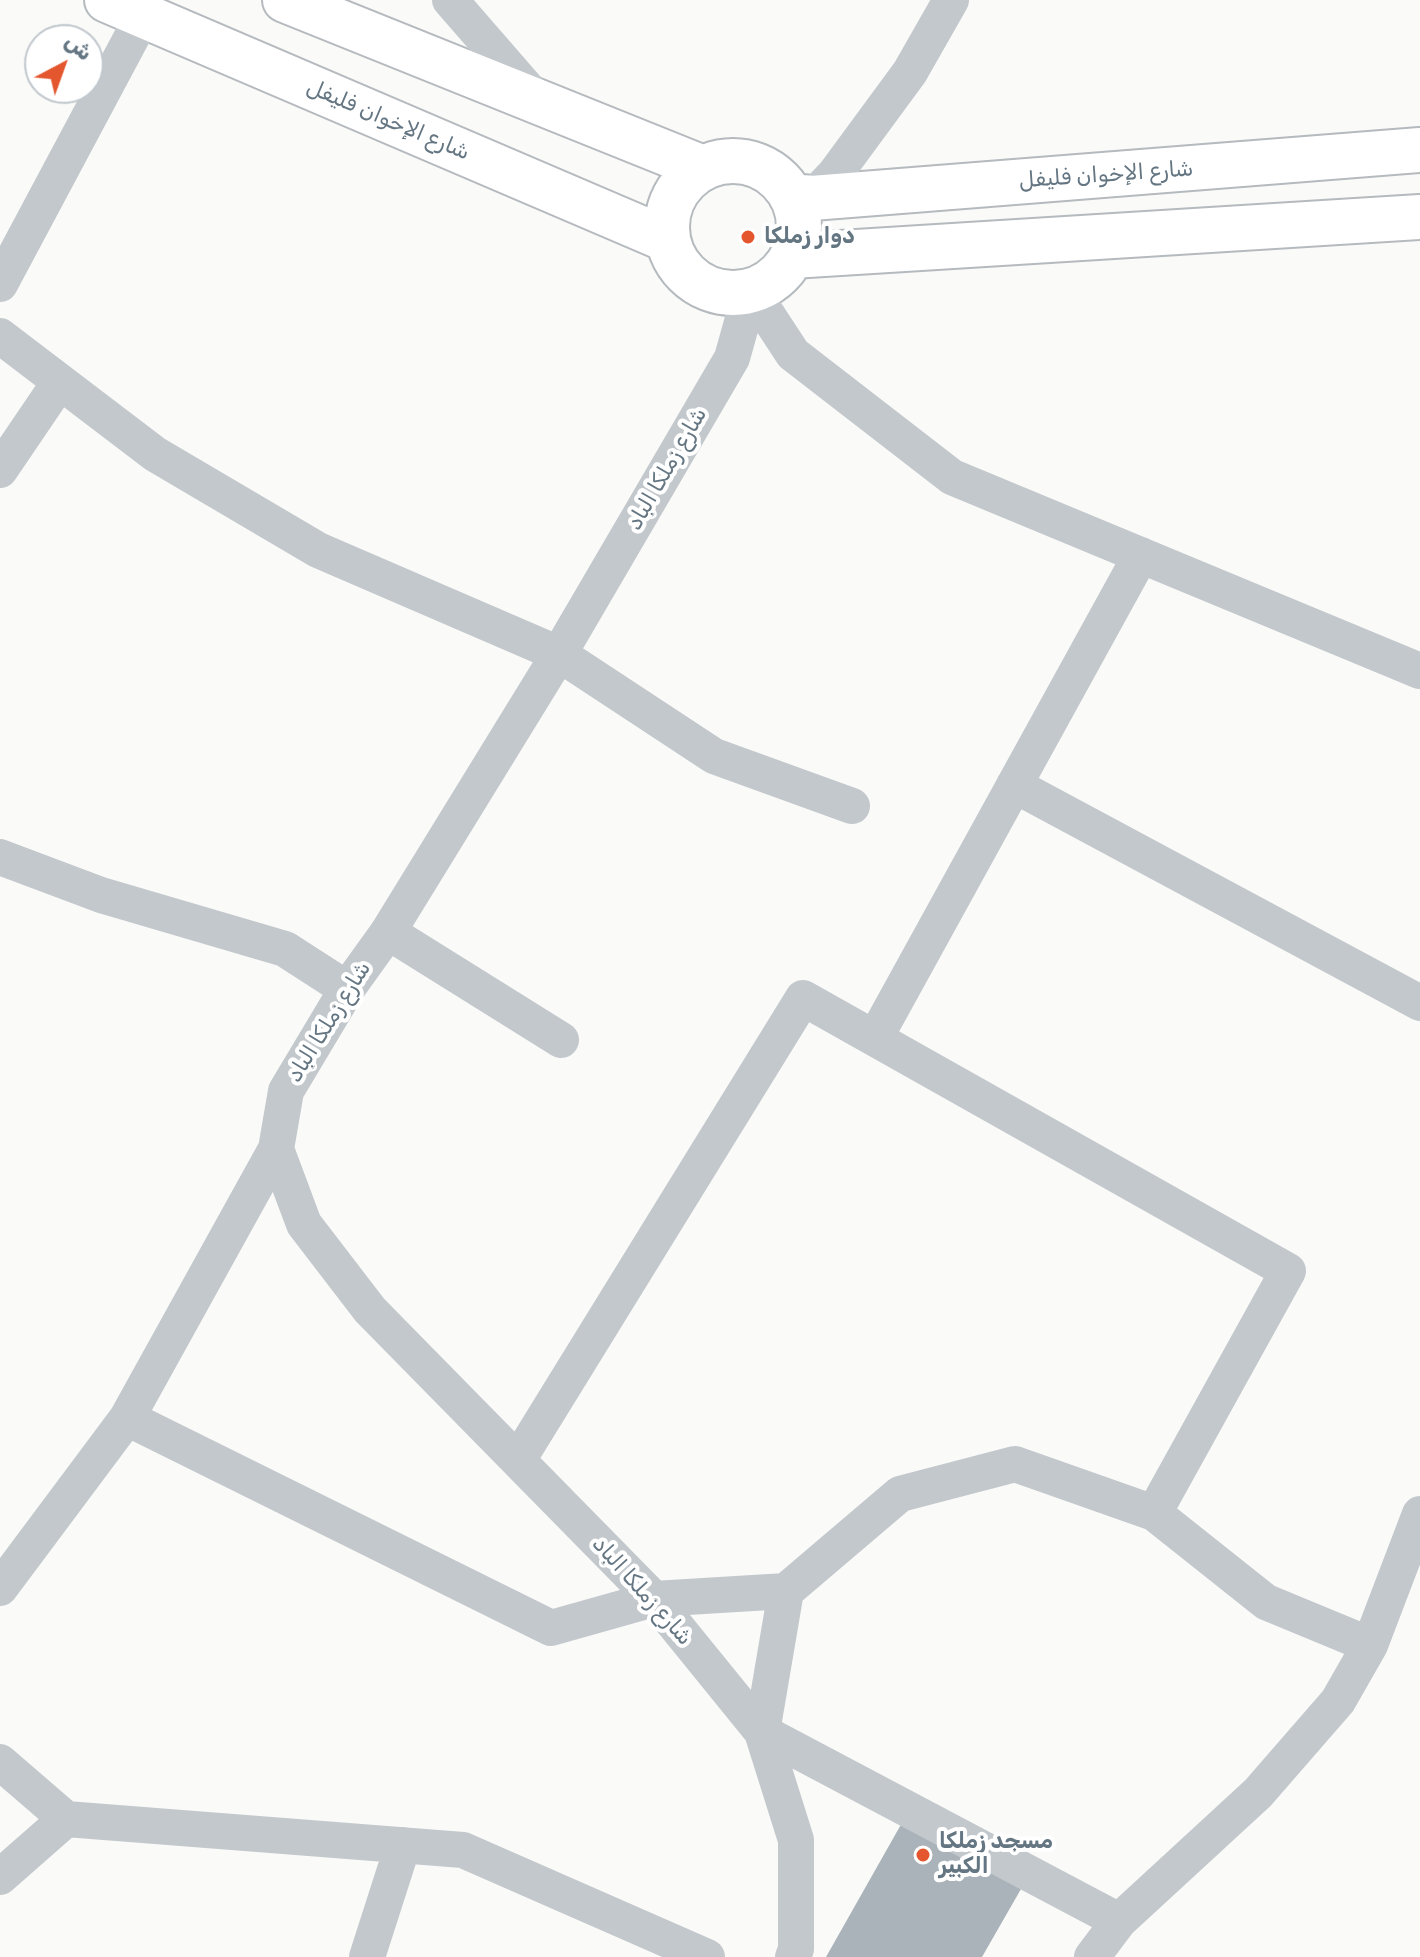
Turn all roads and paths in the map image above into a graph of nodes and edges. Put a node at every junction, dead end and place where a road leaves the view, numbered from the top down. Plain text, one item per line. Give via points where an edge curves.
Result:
1 (285, 0) edge
2 (450, 0) edge
3 (951, 0) edge
4 (125, 8) edge
5 (537, 100) junction
6 (1420, 150) edge
7 (703, 168) junction
8 (802, 197) junction
9 (1420, 217) edge
10 (668, 240) junction
11 (792, 256) junction
12 (0, 284) edge
13 (751, 290) junction
14 (0, 336) edge
15 (59, 383) junction
16 (0, 470) edge
17 (1141, 555) junction
18 (559, 654) junction
19 (1420, 671) edge
20 (1014, 785) junction
21 (852, 806) dead end
22 (0, 857) edge
23 (388, 932) junction
24 (347, 989) junction
25 (1420, 1003) edge
26 (875, 1038) junction
27 (561, 1040) dead end
28 (276, 1149) junction
29 (127, 1418) junction
30 (518, 1460) junction
31 (1154, 1513) junction
32 (1420, 1514) edge
33 (0, 1588) edge
34 (786, 1591) junction
35 (654, 1599) junction
36 (1370, 1645) junction
37 (762, 1732) junction
38 (0, 1762) edge
39 (66, 1819) junction
40 (403, 1845) junction
41 (0, 1877) edge
42 (1119, 1921) junction
43 (367, 1957) edge
44 (707, 1957) edge
45 (793, 1957) edge
46 (1092, 1957) edge

1 - 5 main road
2 - 5 street
3 - 8 street via 910,72 835,174
4 - 10 main road, شارع الإخوان فليفل
4 - 12 street
5 - 7 main road
6 - 8 main road, شارع الإخوان فليفل
7 - 8 main road via 743,161 763,168
7 - 10 main road via 685,180 673,198
8 - 11 main road
9 - 11 main road
10 - 13 main road via 674,257 699,283 734,293
11 - 13 main road via 768,283
13 - 17 street via 793,354 952,477
13 - 18 street, شارع زملكا الباد via 732,358
14 - 15 street
15 - 16 street
15 - 18 street via 155,454 318,550
17 - 19 street
17 - 20 street
18 - 21 street via 714,756
18 - 23 street, شارع زملكا الباد
20 - 25 street
20 - 26 street
22 - 24 street via 101,895 285,949
23 - 24 street, شارع زملكا الباد
23 - 27 street
24 - 28 street, شارع زملكا الباد via 286,1091
26 - 30 street via 803,998
26 - 31 street via 1288,1271
28 - 29 street
28 - 30 street, شارع زملكا الباد via 304,1224 361,1298
29 - 33 street
29 - 35 street via 551,1628
30 - 35 street, شارع زملكا الباد
31 - 34 street via 1015,1464 900,1494
31 - 36 street via 1266,1602
32 - 36 street
34 - 35 street
34 - 37 street
35 - 37 street, شارع زملكا الباد
36 - 42 street via 1338,1701 1258,1793
37 - 42 street
37 - 45 street, شارع زملكا الباد via 796,1840
38 - 39 street
39 - 40 street
39 - 41 street
40 - 43 street
40 - 44 street via 463,1850
42 - 46 street

